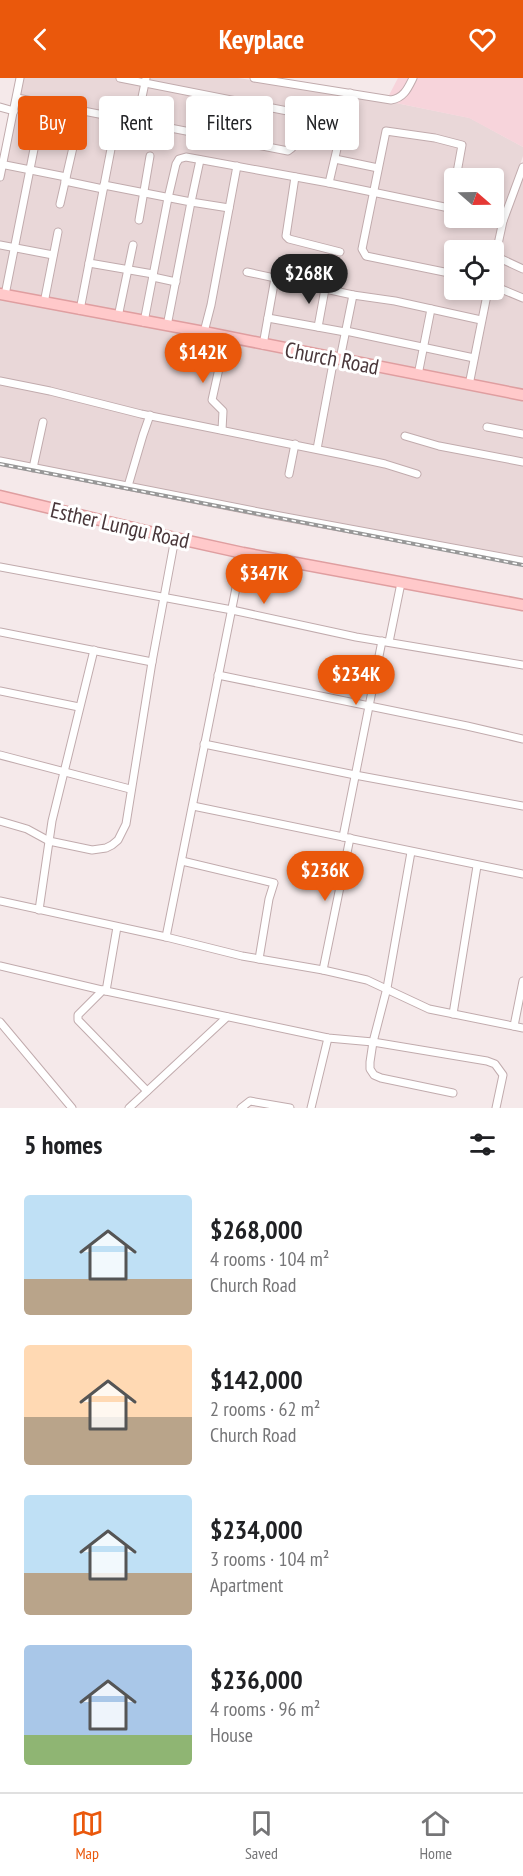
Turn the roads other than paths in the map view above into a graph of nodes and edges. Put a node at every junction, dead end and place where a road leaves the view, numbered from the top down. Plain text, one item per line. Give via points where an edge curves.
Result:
1 (20, 78) edge
2 (120, 78) edge
3 (254, 78) edge
4 (413, 78) edge
5 (146, 81) edge
6 (350, 93) junction
7 (143, 96) edge
8 (349, 96) edge
9 (16, 98) joint
10 (0, 107) edge
11 (285, 110) edge
12 (14, 111) junction
13 (174, 128) edge
14 (34, 150) edge
15 (72, 150) edge
16 (111, 150) edge
17 (289, 150) edge
18 (337, 150) edge
19 (150, 156) dead end
20 (335, 159) junction
21 (200, 160) junction
22 (1, 164) edge
23 (237, 166) junction
24 (523, 167) edge
25 (378, 168) junction
26 (458, 168) edge
27 (29, 170) junction
28 (0, 177) edge
29 (295, 177) junction
30 (65, 179) junction
31 (329, 183) junction
32 (104, 187) junction
33 (373, 192) junction
34 (144, 193) junction
35 (168, 198) junction
36 (191, 202) junction
37 (60, 204) dead end
38 (444, 206) edge
39 (229, 208) junction
40 (504, 217) edge
41 (139, 220) dead end
42 (58, 232) dead end
43 (0, 245) edge
44 (133, 245) dead end
45 (14, 248) junction
46 (340, 252) dead end
47 (53, 255) junction
48 (504, 262) edge
49 (89, 263) junction
50 (523, 269) edge
51 (128, 270) junction
52 (247, 272) dead end
53 (444, 272) edge
54 (153, 276) junction
55 (275, 278) junction
56 (176, 282) junction
57 (326, 289) junction
58 (504, 290) edge
59 (3, 295) edge
60 (353, 295) junction
61 (523, 298) edge
62 (486, 300) edge
63 (44, 303) junction
64 (431, 309) junction
65 (80, 310) junction
66 (118, 317) junction
67 (268, 318) junction
68 (481, 320) junction
69 (144, 322) junction
70 (167, 326) junction
71 (318, 327) junction
72 (204, 332) junction
73 (346, 332) junction
74 (226, 337) junction
75 (263, 345) junction
76 (424, 347) junction
77 (337, 358) junction
78 (474, 358) junction
79 (418, 375) junction
80 (0, 381) edge
81 (469, 385) junction
82 (523, 395) edge
83 (150, 415) junction
84 (43, 422) dead end
85 (487, 427) dead end
86 (222, 430) junction
87 (523, 434) edge
88 (405, 436) dead end
89 (295, 444) junction
90 (317, 449) junction
91 (0, 461) edge
92 (523, 462) edge
93 (33, 468) junction
94 (289, 474) dead end
95 (417, 474) dead end
96 (128, 486) junction
97 (0, 496) edge
98 (175, 538) junction
99 (243, 553) junction
100 (523, 561) edge
101 (0, 567) edge
102 (401, 583) junction
103 (164, 597) junction
104 (523, 605) edge
105 (232, 610) junction
106 (0, 632) edge
107 (385, 641) junction
108 (94, 650) junction
109 (152, 662) junction
110 (523, 665) edge
111 (218, 675) junction
112 (0, 691) edge
113 (369, 706) junction
114 (79, 707) junction
115 (523, 739) edge
116 (204, 744) junction
117 (0, 755) edge
118 (64, 772) junction
119 (355, 775) junction
120 (130, 789) junction
121 (193, 806) junction
122 (523, 806) edge
123 (0, 821) edge
124 (346, 838) junction
125 (49, 842) junction
126 (411, 852) junction
127 (182, 861) junction
128 (477, 866) junction
129 (523, 874) edge
130 (0, 901) edge
131 (39, 910) junction
132 (117, 927) junction
133 (166, 937) junction
134 (259, 959) junction
135 (0, 966) edge
136 (323, 970) junction
137 (523, 981) edge
138 (387, 988) junction
139 (104, 991) junction
140 (453, 1014) junction
141 (227, 1017) junction
142 (0, 1022) edge
143 (514, 1026) junction
144 (523, 1028) edge
145 (328, 1038) junction
146 (373, 1042) junction
147 (147, 1090) junction
148 (453, 1094) dead end
149 (72, 1108) edge
150 (129, 1108) edge
151 (241, 1108) edge
152 (290, 1108) edge
153 (311, 1108) edge
154 (496, 1108) edge

1 - 9 street
2 - 5 street
3 - 6 street
4 - 6 street via 397,99
5 - 7 street
5 - 11 street
6 - 8 street
9 - 12 street
10 - 12 street
12 - 22 street
13 - 17 street
14 - 27 street
15 - 30 street
16 - 32 street
18 - 20 street
19 - 34 street
20 - 25 street
20 - 31 street
21 - 23 street
21 - 35 street via 179,159
21 - 36 street
22 - 27 street
22 - 28 street
23 - 29 street
23 - 39 street
24 - 40 street
25 - 26 street via 387,130 462,145
25 - 33 street
27 - 30 street
27 - 45 street
29 - 31 street
29 - 46 street via 286,236
30 - 32 street
30 - 37 street
31 - 33 street
32 - 34 street
32 - 49 street
33 - 38 street
33 - 53 street via 363,253
34 - 35 street
34 - 41 street
35 - 36 street
35 - 54 street
36 - 39 street
36 - 56 street
39 - 72 street
42 - 47 street
43 - 45 street
44 - 51 street
45 - 47 street
45 - 59 street
47 - 63 street
48 - 50 street
49 - 51 street
49 - 65 street
51 - 54 street
51 - 66 street
52 - 55 street
54 - 56 street
54 - 69 street
55 - 57 street
55 - 67 street
56 - 70 street
57 - 60 street
57 - 71 street
58 - 61 street
59 - 63 street, Church Road
60 - 64 street
60 - 73 street
62 - 68 street
63 - 65 street, Church Road
64 - 68 street
64 - 76 street
65 - 66 street, Church Road
66 - 69 street, Church Road
67 - 71 street
67 - 75 street
68 - 78 street
69 - 70 street, Church Road
70 - 72 street, Church Road
71 - 73 street
72 - 74 street, Church Road
73 - 76 street
73 - 77 street
74 - 75 street, Church Road
74 - 86 street via 212,400 223,411
75 - 77 street, Church Road
76 - 78 street
76 - 79 street
77 - 79 street, Church Road
77 - 90 street
78 - 81 street
79 - 81 street, Church Road
80 - 83 street
81 - 82 street, Church Road
83 - 86 street
83 - 96 street
84 - 93 street
85 - 87 street
86 - 89 street
88 - 92 street
89 - 90 street
89 - 94 street
90 - 95 street
91 - 93 street
93 - 96 street
96 - 100 street
97 - 98 street, Esther Lungu Road
98 - 99 street, Esther Lungu Road
98 - 103 street
99 - 102 street, Esther Lungu Road
99 - 105 street
101 - 103 street
102 - 104 street, Esther Lungu Road
102 - 107 street
103 - 105 street
103 - 109 street
105 - 107 street
105 - 111 street
106 - 108 street
107 - 110 street
107 - 113 street
108 - 109 street
108 - 114 street
109 - 120 street
111 - 113 street
111 - 116 street
112 - 114 street
113 - 115 street
113 - 119 street
114 - 118 street
116 - 119 street
116 - 121 street
117 - 118 street
118 - 120 street
118 - 125 street
119 - 122 street
119 - 124 street
120 - 125 street via 126,824 112,845 92,850
121 - 124 street
121 - 127 street
123 - 125 street via 27,829
124 - 126 street
124 - 136 street
125 - 131 street
126 - 128 street
126 - 138 street
127 - 133 street
127 - 134 street via 274,883
128 - 129 street
128 - 140 street
130 - 131 street
131 - 132 street
132 - 133 street
132 - 139 street
133 - 134 street
134 - 136 street
135 - 139 street
136 - 138 street
137 - 143 street
138 - 140 street via 406,1000
138 - 146 street
139 - 141 street
139 - 147 street via 78,1015 78,1020
140 - 143 street
141 - 145 street
141 - 147 street
142 - 149 street
143 - 144 street
145 - 146 street
145 - 153 street
146 - 148 street via 370,1069 374,1075
146 - 154 street via 495,1064 503,1075
147 - 150 street
151 - 152 street via 250,1101

